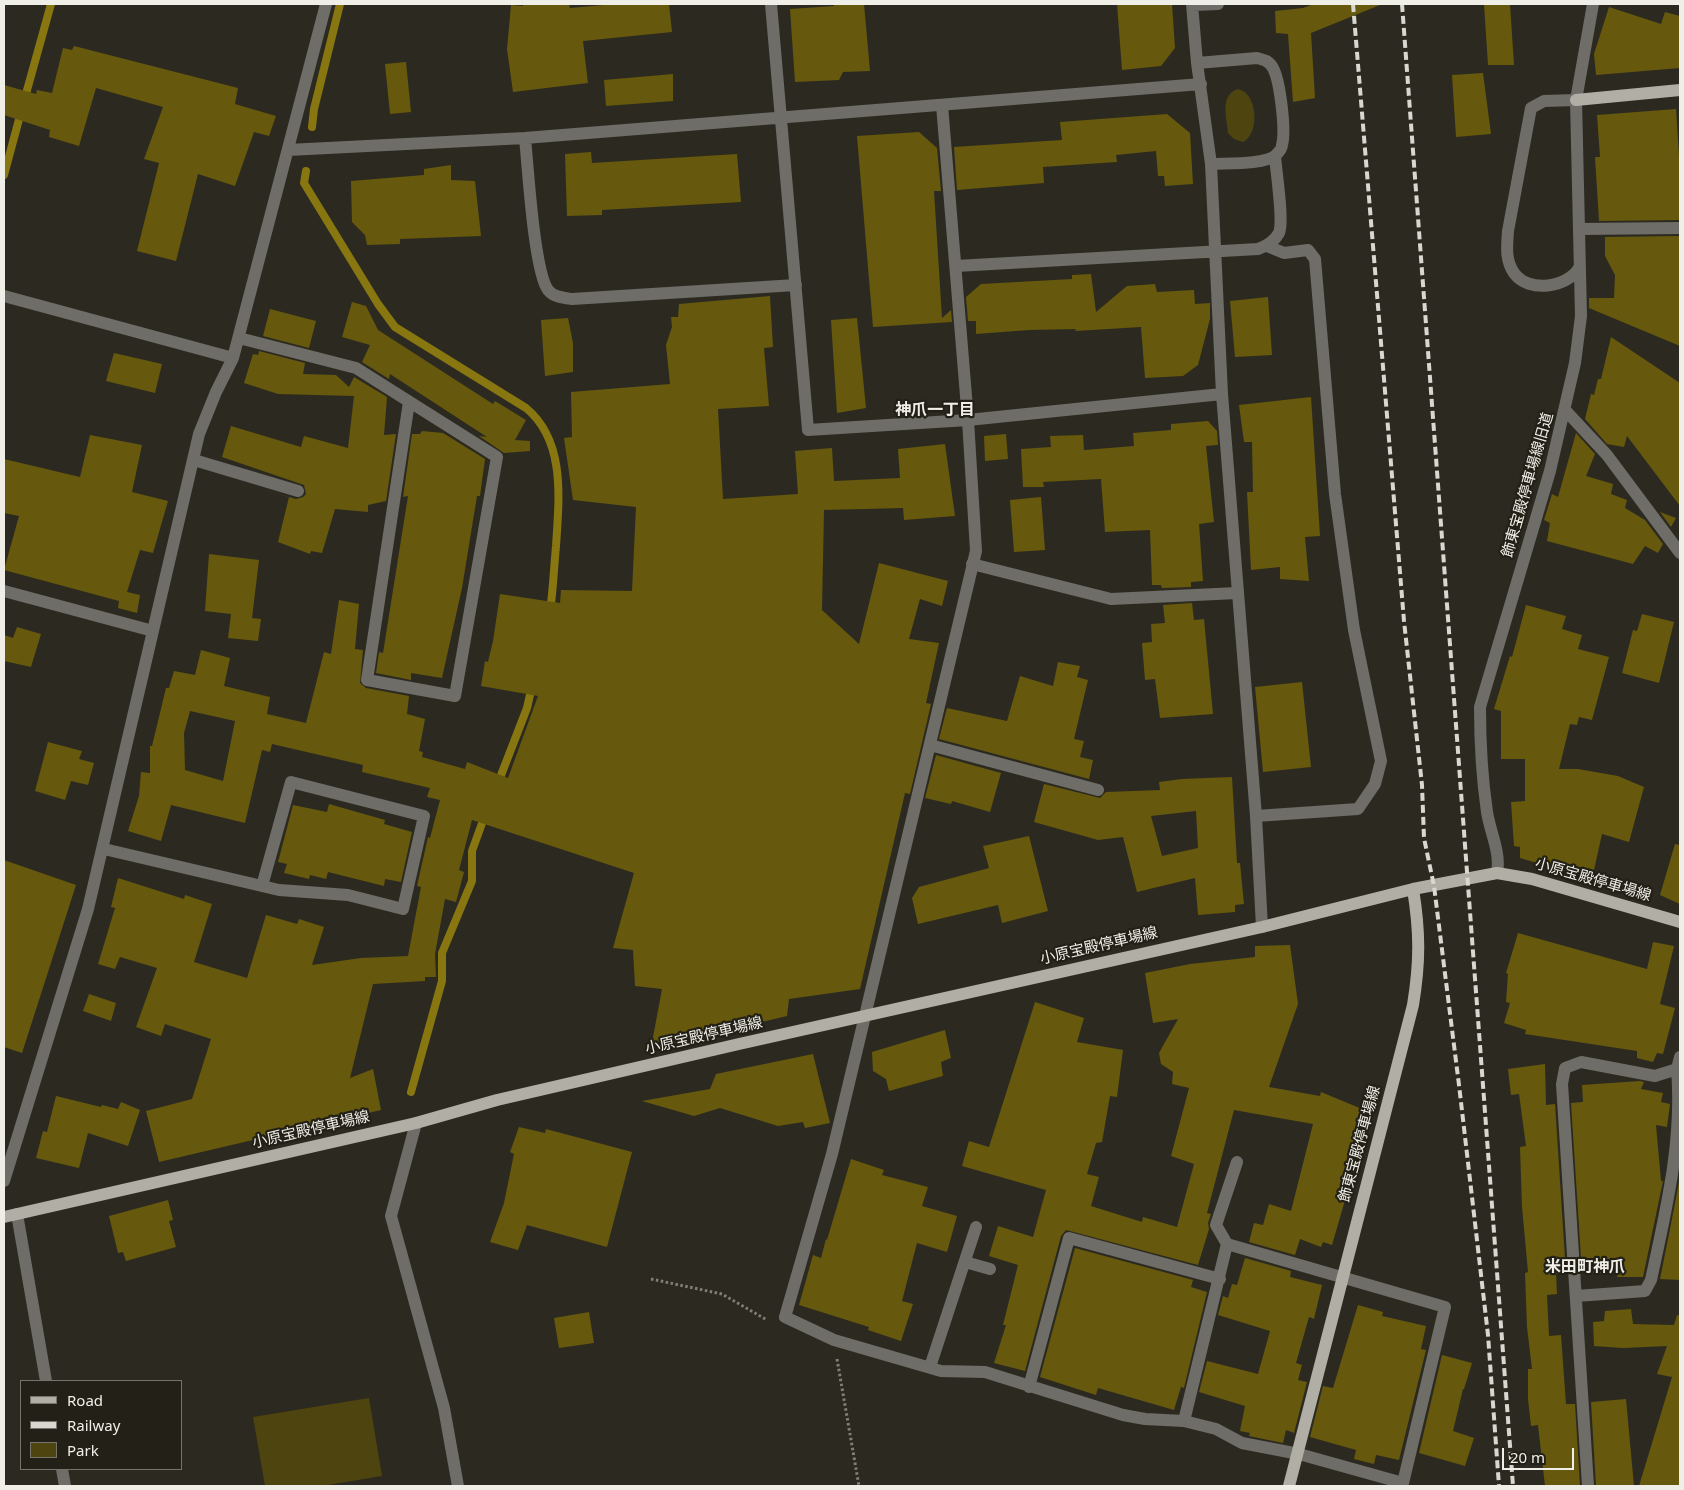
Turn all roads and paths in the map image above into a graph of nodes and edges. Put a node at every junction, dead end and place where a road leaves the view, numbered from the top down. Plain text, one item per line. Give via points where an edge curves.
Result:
1 (326, 4) edge
2 (771, 4) edge
3 (1218, 4) edge
4 (1593, 4) edge
5 (1192, 5) edge
6 (1197, 63) junction
7 (1201, 84) junction
8 (1680, 90) edge
9 (1576, 100) junction
10 (942, 105) junction
11 (780, 116) junction
12 (525, 138) junction
13 (288, 150) junction
14 (1275, 156) junction
15 (1211, 164) junction
16 (1680, 228) edge
17 (1579, 229) junction
18 (1267, 246) junction
19 (1215, 250) junction
20 (956, 266) junction
21 (1579, 268) junction
22 (796, 285) junction
23 (4, 296) edge
24 (238, 338) junction
25 (233, 358) junction
26 (1222, 394) junction
27 (409, 402) junction
28 (1566, 411) junction
29 (968, 420) junction
30 (194, 460) junction
31 (298, 491) dead end
32 (1680, 553) edge
33 (972, 564) junction
34 (4, 591) edge
35 (1237, 593) junction
36 (153, 631) junction
37 (930, 745) junction
38 (1098, 790) dead end
39 (1256, 816) junction
40 (104, 849) junction
41 (1497, 873) junction
42 (262, 886) junction
43 (1413, 889) junction
44 (1680, 922) edge
45 (1262, 927) junction
46 (866, 1017) junction
47 (1679, 1063) edge
48 (416, 1123) junction
49 (1237, 1162) dead end
50 (4, 1181) edge
51 (17, 1214) junction
52 (4, 1217) edge
53 (976, 1227) dead end
54 (1227, 1244) junction
55 (964, 1262) junction
56 (990, 1269) dead end
57 (651, 1279) dead end
58 (1220, 1279) junction
59 (1342, 1279) junction
60 (1576, 1296) junction
61 (785, 1317) junction
62 (834, 1340) junction
63 (930, 1367) junction
64 (46, 1380) edge
65 (1029, 1387) junction
66 (1184, 1421) junction
67 (1299, 1454) junction
68 (62, 1470) edge
69 (1407, 1485) edge
70 (65, 1486) edge
71 (458, 1486) edge
72 (859, 1486) edge
73 (1289, 1486) edge
74 (1588, 1486) edge

1 - 13 street
2 - 11 street
3 - 5 street
4 - 9 street, 飾東宝殿停車場線旧道
5 - 6 street
6 - 7 street
6 - 14 street via 1257,58 1272,66 1278,81 1283,144
7 - 10 street
7 - 15 street
8 - 9 main road
9 - 17 street, 飾東宝殿停車場線旧道
9 - 21 street via 1544,101 1531,108 1506,252 1515,275 1524,283 1537,286 1571,279
10 - 11 street
10 - 20 street
11 - 12 street
11 - 22 street
12 - 13 street
12 - 22 street via 540,271 549,292 558,297 572,299
13 - 24 street
14 - 15 street via 1264,161
14 - 18 street via 1280,226
15 - 19 street
16 - 17 street
17 - 21 street, 飾東宝殿停車場線旧道
18 - 19 street
18 - 39 street via 1284,253 1308,250 1315,258 1335,494 1354,630 1381,761 1375,784 1358,808
19 - 20 street
19 - 26 street
20 - 29 street
21 - 28 street, 飾東宝殿停車場線旧道 via 1581,316
22 - 29 street via 808,430
23 - 25 street
24 - 25 street
24 - 27 street via 356,368
25 - 30 street via 199,434
26 - 29 street
26 - 35 street
27 - 27 street via 497,457 456,696 367,680
28 - 32 street via 1606,456
28 - 41 street, 飾東宝殿停車場線旧道 via 1480,707 1486,804 1498,859
29 - 33 street via 976,551
30 - 31 street
30 - 36 street
33 - 35 street via 1111,599
33 - 37 street
34 - 36 street
35 - 39 street
36 - 40 street
37 - 38 street
37 - 46 street
39 - 45 street
40 - 42 street
40 - 50 street
41 - 43 main road
41 - 44 main road, 小原宝殿停車場線
42 - 42 street via 348,895 403,909 424,816 291,782
43 - 45 main road, 小原宝殿停車場線
43 - 59 main road, 飾東宝殿停車場線 via 1419,927 1419,970 1413,1004
45 - 46 main road, 小原宝殿停車場線
46 - 48 main road, 小原宝殿停車場線 via 497,1100
46 - 61 street via 832,1154
47 - 60 street via 1680,1105 1673,1177 1652,1280 1645,1291
47 - 60 street via 1655,1076 1581,1062 1566,1068 1562,1084
48 - 51 main road, 小原宝殿停車場線
48 - 71 street via 391,1216 444,1408
49 - 54 street via 1216,1226
51 - 52 main road, 小原宝殿停車場線
51 - 64 street
53 - 55 street
54 - 58 street
54 - 59 street
55 - 56 street
55 - 63 street
57 - 61 path via 722,1294 774,1324
58 - 65 street via 1069,1238
58 - 66 street
59 - 67 main road, 飾東宝殿停車場線
59 - 69 street via 1445,1307
60 - 74 street
61 - 62 street
62 - 63 street
62 - 72 path
63 - 65 street via 941,1371 985,1372
65 - 66 street via 1123,1415
66 - 67 street via 1216,1429 1242,1443
67 - 69 street
67 - 73 main road, 飾東宝殿停車場線
68 - 70 street

